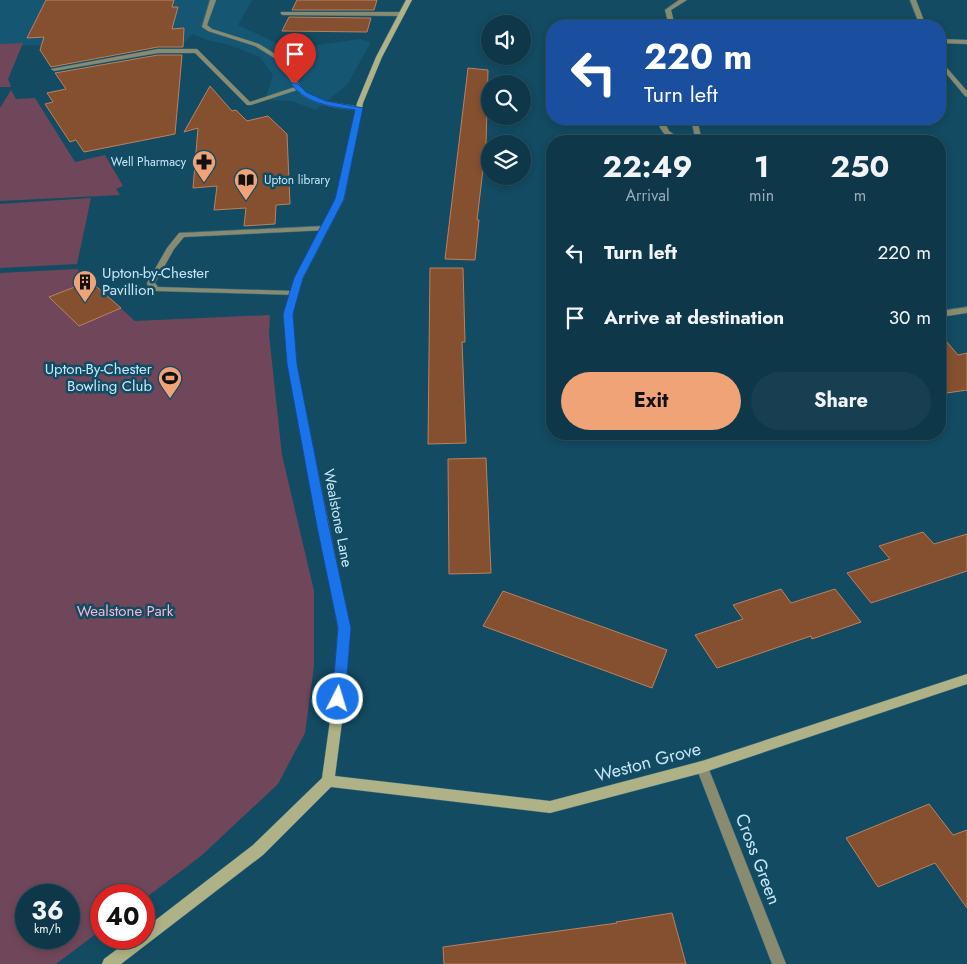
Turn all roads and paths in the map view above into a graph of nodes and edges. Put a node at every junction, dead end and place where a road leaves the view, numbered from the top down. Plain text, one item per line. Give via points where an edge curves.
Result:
1 (213, 0) edge
2 (409, 0) edge
3 (684, 0) edge
4 (913, 0) edge
5 (283, 13) dead end
6 (402, 14) junction
7 (670, 20) edge
8 (921, 20) edge
9 (946, 41) edge
10 (967, 42) edge
11 (54, 69) dead end
12 (946, 69) edge
13 (298, 88) junction
14 (967, 94) edge
15 (359, 108) junction
16 (661, 125) edge
17 (669, 135) edge
18 (326, 228) junction
19 (294, 293) junction
20 (967, 310) edge
21 (946, 313) edge
22 (967, 679) edge
23 (702, 767) junction
24 (328, 781) junction
25 (109, 964) edge
26 (779, 964) edge

1 - 13 street via 204,26 257,46 278,58
2 - 6 street, Wealstone Lane
3 - 7 street via 668,10
4 - 8 street
5 - 6 street
6 - 15 street, Wealstone Lane via 379,58
9 - 10 street
11 - 13 street via 158,52 197,51 249,104
12 - 14 street
13 - 15 street via 303,94 324,103
15 - 18 street, Wealstone Lane via 340,199
16 - 17 street
18 - 19 street, Wealstone Lane
18 - 19 street via 182,235 151,283 156,289
19 - 24 street, Wealstone Lane via 288,314 292,364 344,628
20 - 21 street
22 - 23 street, Weston Grove
23 - 24 street, Weston Grove via 550,807
23 - 26 street, Cross Green
24 - 25 street via 258,850

